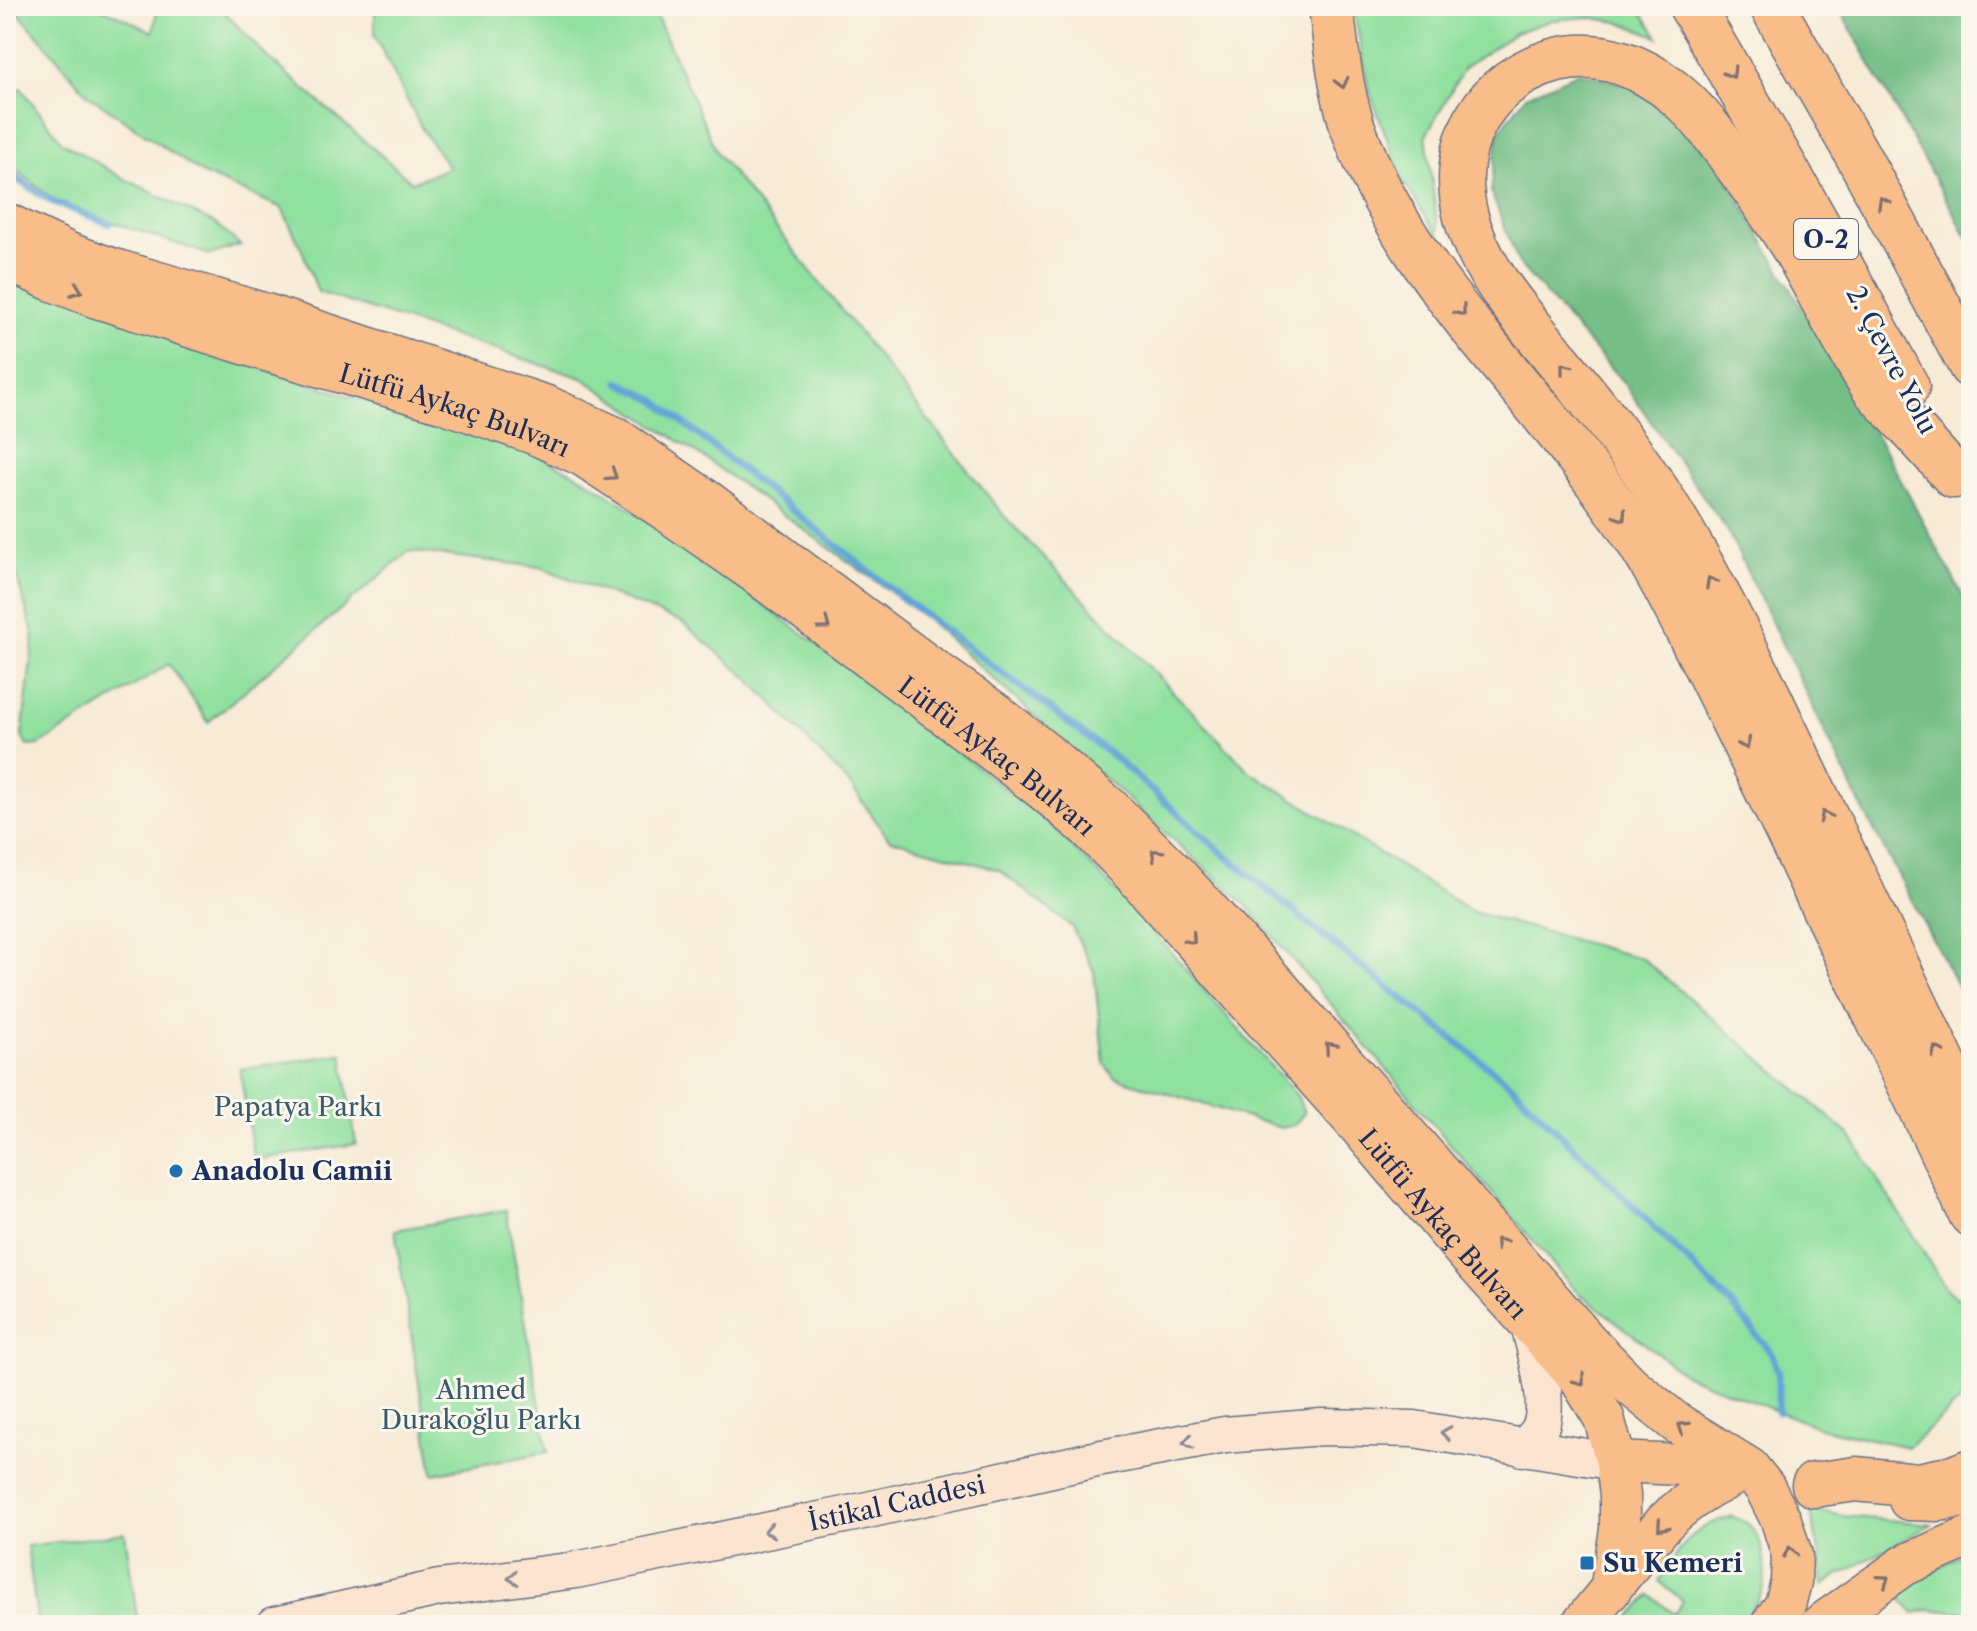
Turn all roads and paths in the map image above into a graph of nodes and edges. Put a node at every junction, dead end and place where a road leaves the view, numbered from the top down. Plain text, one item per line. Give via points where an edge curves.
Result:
1 (1331, 6) edge
2 (1691, 6) edge
3 (1772, 6) edge
4 (6, 223) edge
5 (6, 259) edge
6 (1920, 270) junction
7 (275, 329) junction
8 (1971, 339) edge
9 (1971, 366) edge
10 (1963, 492) edge
11 (1971, 1121) edge
12 (1971, 1214) edge
13 (1528, 1322) junction
14 (1523, 1448) junction
15 (1616, 1462) junction
16 (1749, 1468) junction
17 (1971, 1471) edge
18 (1814, 1485) junction
19 (1971, 1496) edge
20 (1971, 1536) edge
21 (1610, 1591) junction
22 (275, 1625) edge
23 (1581, 1625) edge
24 (1771, 1625) edge
25 (1820, 1625) edge

1 -> 12 highway via 1349,112 1377,187 1443,289 1607,495 1643,549 1747,748
2 -> 10 highway, 2. Çevre Yolu / O-2 via 1858,296
6 -> 3 highway, O-2
4 - 7 main road, Lütfü Aykaç Bulvarı via 69,253
5 -> 7 main road, Lütfü Aykaç Bulvarı via 97,298
6 - 8 highway
6 - 9 highway, O-2
7 -> 13 main road, Lütfü Aykaç Bulvarı via 583,456 754,572 994,752 1087,827 1136,877
16 -> 7 main road, Lütfü Aykaç Bulvarı via 1675,1422 1619,1374 1175,873 1108,806 1009,723 615,437 547,406
11 -> 10 highway via 1769,697 1674,517 1612,426 1484,262 1466,216 1460,172 1468,134 1499,90 1536,66 1592,57 1623,62 1669,89 1707,126 1754,189 1876,390
13 - 14 main road via 1543,1392 1541,1427
13 -> 15 main road, Lütfü Aykaç Bulvarı via 1592,1397
14 - 15 main road, İstikal Caddesi
14 -> 22 main road, İstikal Caddesi via 1401,1428 1322,1427 1225,1435 576,1570 439,1588
15 - 16 main road
15 - 21 main road, Lütfü Aykaç Bulvarı via 1620,1530
16 - 18 main road
16 -> 21 main road via 1677,1510
24 -> 16 main road via 1785,1605 1792,1555 1775,1507
17 - 18 highway via 1918,1485 1856,1479
18 - 19 main road via 1913,1501
25 -> 20 main road via 1905,1565
21 - 23 main road

